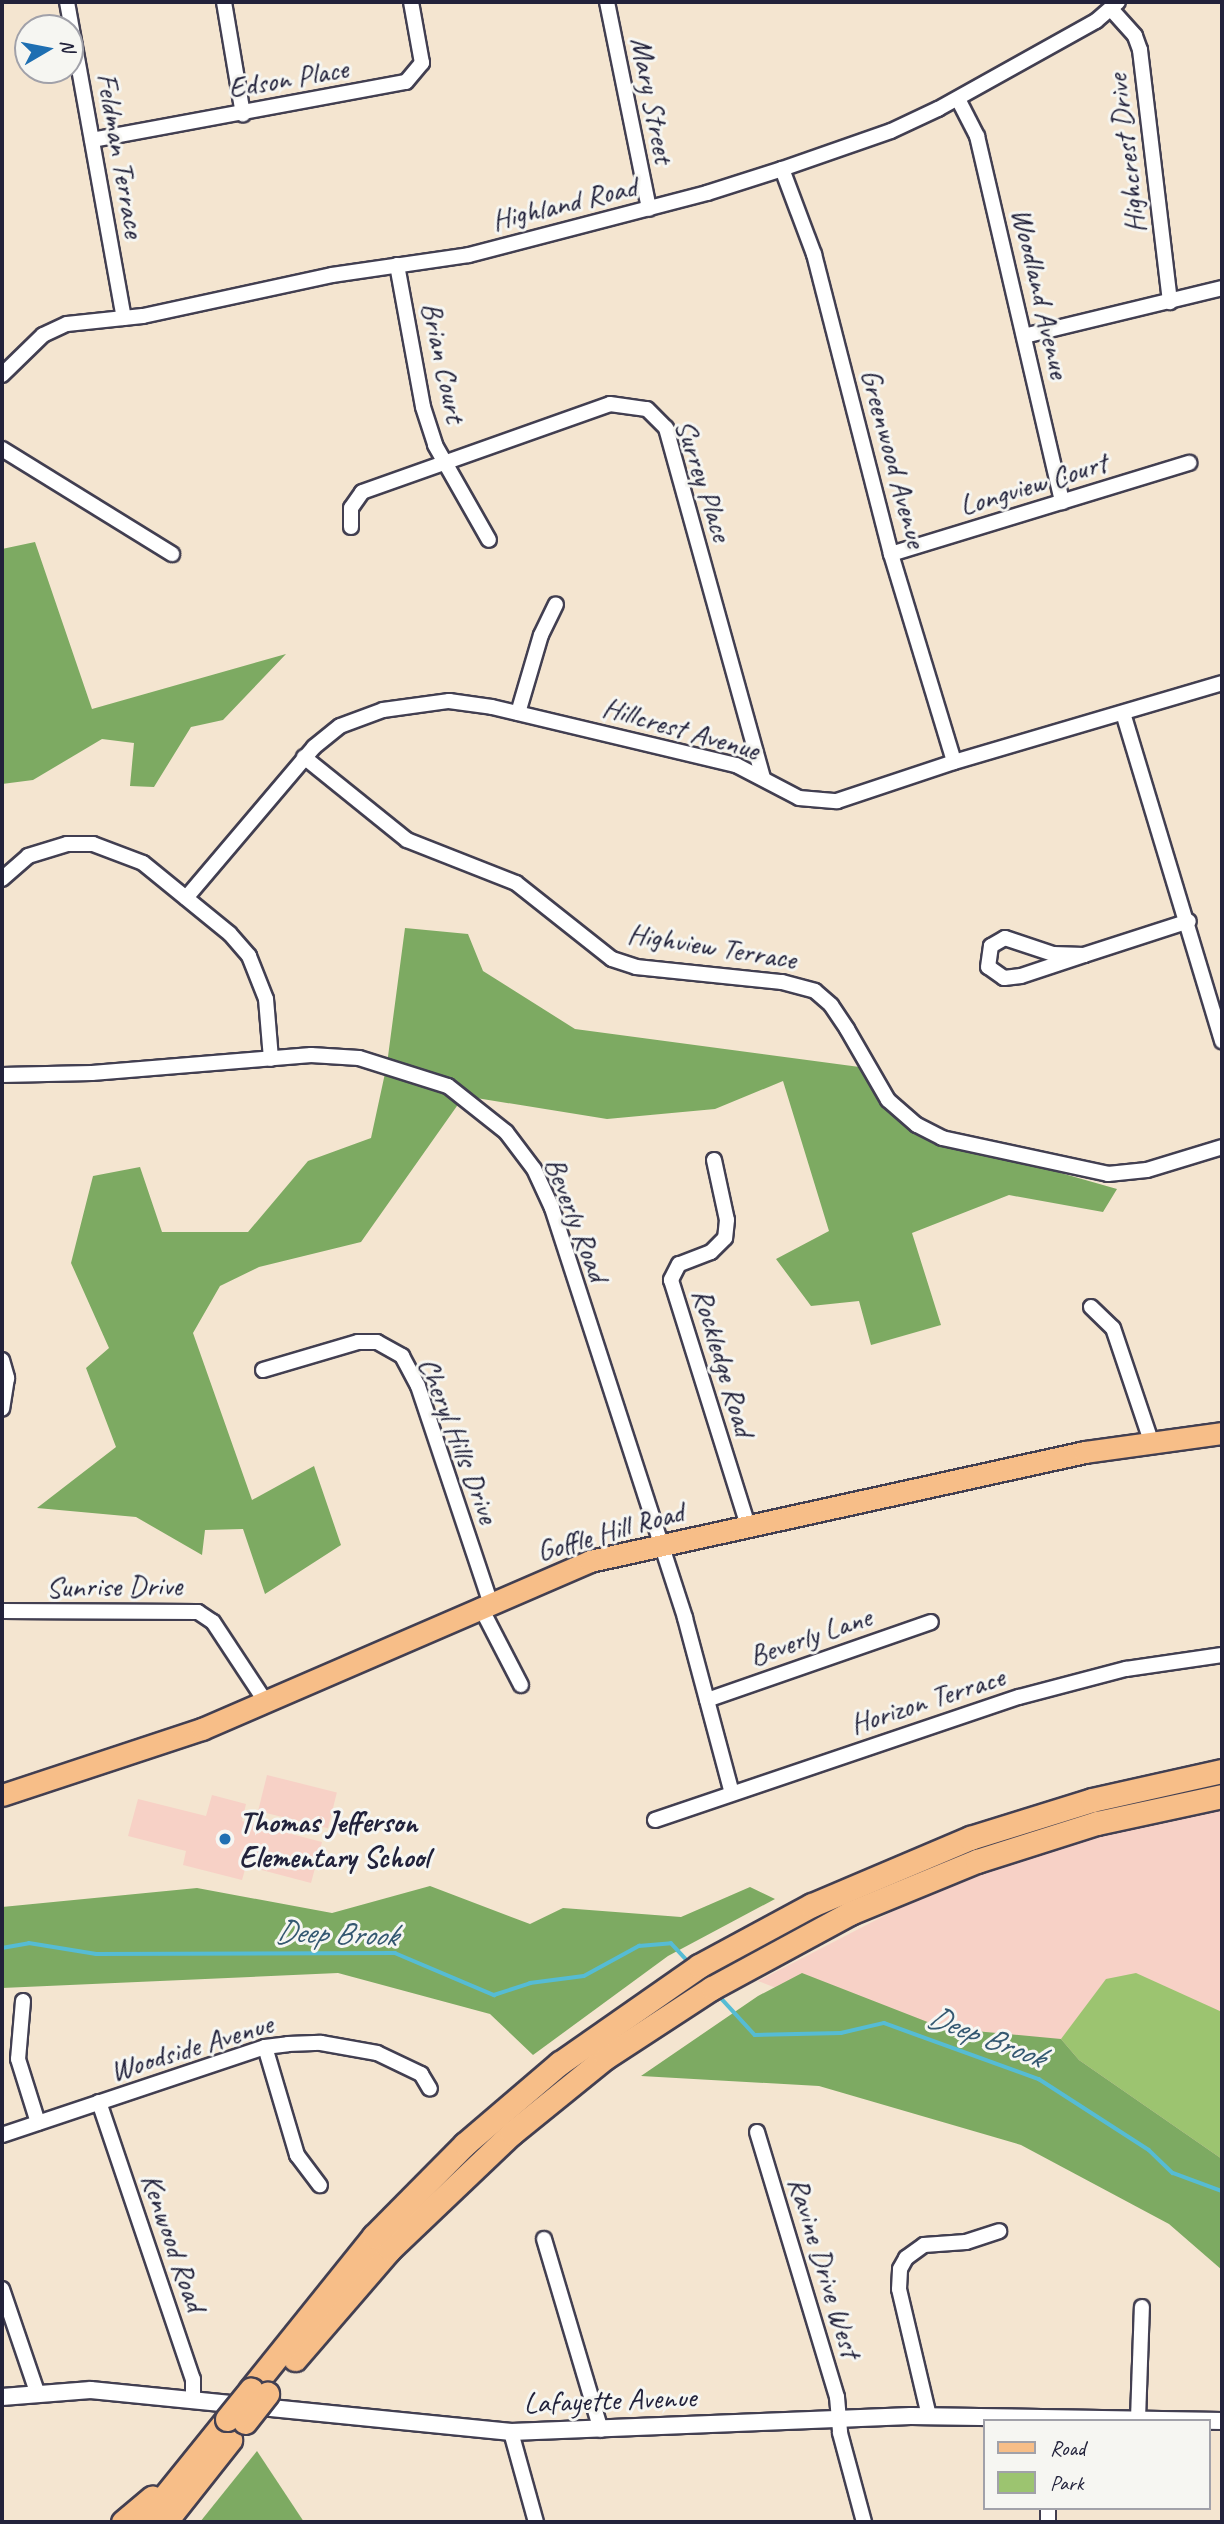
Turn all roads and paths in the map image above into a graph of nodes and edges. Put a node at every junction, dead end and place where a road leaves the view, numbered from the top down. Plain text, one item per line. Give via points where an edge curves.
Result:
1 (67, 2) edge
2 (223, 2) edge
3 (411, 2) edge
4 (607, 2) edge
5 (1114, 5) edge
6 (958, 99) junction
7 (243, 114) junction
8 (92, 140) junction
9 (782, 169) junction
10 (649, 209) junction
11 (397, 265) junction
12 (1222, 288) edge
13 (1170, 302) junction
14 (124, 318) junction
15 (1024, 336) junction
16 (2, 375) edge
17 (2, 449) edge
18 (444, 461) junction
19 (1189, 463) dead end
20 (1062, 502) junction
21 (351, 527) dead end
22 (489, 540) dead end
23 (172, 554) dead end
24 (891, 554) junction
25 (556, 604) dead end
26 (1222, 682) edge
27 (518, 713) junction
28 (1124, 713) junction
29 (304, 757) junction
30 (954, 762) junction
31 (763, 778) junction
32 (2, 878) edge
33 (186, 898) junction
34 (1189, 921) junction
35 (1084, 955) junction
36 (1222, 1041) edge
37 (271, 1059) junction
38 (2, 1075) edge
39 (1222, 1147) edge
40 (714, 1160) dead end
41 (1091, 1307) dead end
42 (2, 1360) edge
43 (263, 1370) dead end
44 (2, 1409) edge
45 (1222, 1433) edge
46 (1151, 1441) junction
47 (747, 1526) junction
48 (661, 1544) junction
49 (485, 1603) junction
50 (2, 1611) edge
51 (931, 1622) dead end
52 (1222, 1655) edge
53 (521, 1685) dead end
54 (707, 1700) junction
55 (265, 1701) junction
56 (1222, 1771) edge
57 (732, 1793) junction
58 (2, 1795) edge
59 (1222, 1796) edge
60 (655, 1820) dead end
61 (23, 2001) dead end
62 (265, 2047) junction
63 (430, 2089) dead end
64 (99, 2102) junction
65 (38, 2123) junction
66 (758, 2132) dead end
67 (2, 2134) edge
68 (320, 2185) dead end
69 (999, 2231) dead end
70 (544, 2239) dead end
71 (2, 2289) edge
72 (1142, 2306) dead end
73 (37, 2392) junction
74 (259, 2392) junction
75 (2, 2397) edge
76 (193, 2401) junction
77 (929, 2416) junction
78 (840, 2418) junction
79 (1051, 2419) edge
80 (1138, 2419) joint
81 (236, 2420) junction
82 (601, 2430) junction
83 (511, 2432) junction
84 (196, 2458) junction
85 (123, 2522) edge
86 (144, 2522) edge
87 (165, 2522) edge
88 (184, 2522) edge
89 (536, 2522) edge
90 (864, 2522) edge

1 - 8 street, Feldman Terrace
2 - 7 street
3 - 7 street, Edson Place via 422,63 414,77 400,84
4 - 10 street, Mary Street
5 - 6 street, Highland Road
5 - 13 street, Highcrest Drive via 1140,50
6 - 9 street, Highland Road via 891,131
6 - 15 street, Woodland Avenue via 977,136
7 - 8 street, Edson Place
8 - 14 street, Feldman Terrace
9 - 10 street, Highland Road
9 - 24 street, Greenwood Avenue via 814,254
10 - 11 street, Highland Road via 469,254
11 - 14 street, Highland Road
11 - 18 street, Brian Court via 423,407
12 - 13 street
13 - 15 street
14 - 16 street, Highland Road via 52,329
15 - 20 street, Woodland Avenue
17 - 23 street
18 - 21 street, Surrey Place via 362,492 351,508
18 - 22 street, Brian Court
18 - 31 street, Surrey Place via 610,404 635,405 656,415 666,428
19 - 20 street, Longview Court
20 - 24 street, Longview Court
24 - 30 street, Greenwood Avenue
25 - 27 street via 541,635
26 - 28 street, Hillcrest Avenue
27 - 29 street, Hillcrest Avenue via 464,701 383,710 340,726
27 - 31 street, Hillcrest Avenue via 736,765
28 - 30 street, Hillcrest Avenue
28 - 34 street
29 - 33 street, Hillcrest Avenue
29 - 39 street, Highview Terrace via 401,836 445,858 516,883 588,944 612,958 636,967 782,982 815,991 837,1013 888,1101 942,1138 1108,1174 1147,1170
30 - 31 street, Hillcrest Avenue via 837,801 799,797
32 - 33 street via 28,856 52,847 93,844 143,863
33 - 37 street via 249,956 266,999
34 - 35 street
34 - 36 street
35 - 35 street via 1053,954 1005,938 991,946 988,967 1004,978 1021,976
37 - 38 street, Beverly Road
37 - 48 street, Beverly Road via 359,1058 427,1077 478,1106 521,1150 552,1208
40 - 47 street, Rockledge Road via 727,1220 725,1238 711,1252 679,1264 671,1280
41 - 46 street via 1113,1328
42 - 44 street via 7,1394
43 - 49 street, Cheryl Hills Drive via 358,1342 377,1342 402,1356 418,1386
45 - 46 main road, Goffle Hill Road
46 - 47 main road, Goffle Hill Road
47 - 48 main road, Goffle Hill Road
48 - 49 main road, Goffle Hill Road via 590,1560
48 - 54 street, Beverly Road
49 - 53 street, Cheryl Hills Drive
49 - 55 main road, Goffle Hill Road
50 - 55 street, Sunrise Drive via 198,1612 213,1622
51 - 54 street, Beverly Lane
52 - 57 street, Horizon Terrace via 1059,1685
54 - 57 street, Beverly Road
55 - 58 main road, Goffle Hill Road via 202,1729
56 - 74 highway via 1092,1800 960,1842 812,1905 699,1966 560,2063 464,2144 374,2236
57 - 60 street, Horizon Terrace
59 - 74 highway via 1108,1821 977,1861 850,1913 712,1988 572,2083 449,2189
61 - 65 street via 18,2059
62 - 63 street, Woodside Avenue via 321,2043 377,2053 421,2074
62 - 64 street, Woodside Avenue
62 - 68 street via 297,2155
64 - 65 street, Woodside Avenue
64 - 76 street, Kenwood Road via 193,2379
65 - 67 street, Woodside Avenue
66 - 78 street, Ravine Drive West
69 - 77 street via 966,2242 924,2245 905,2258 900,2269 898,2289
70 - 82 street
71 - 73 street
72 - 80 street
73 - 75 street, Lafayette Avenue
73 - 76 street, Lafayette Avenue via 91,2390
74 - 81 highway, bridge
76 - 83 street, Lafayette Avenue
77 - 78 street, Lafayette Avenue
77 - 79 street, Lafayette Avenue
78 - 82 street, Lafayette Avenue
78 - 90 street, Ravine Drive West via 839,2433
79 - 80 street, Lafayette Avenue
81 - 84 highway
81 - 87 highway
81 - 88 highway
82 - 83 street, Lafayette Avenue
83 - 89 street
84 - 85 highway
84 - 86 highway

